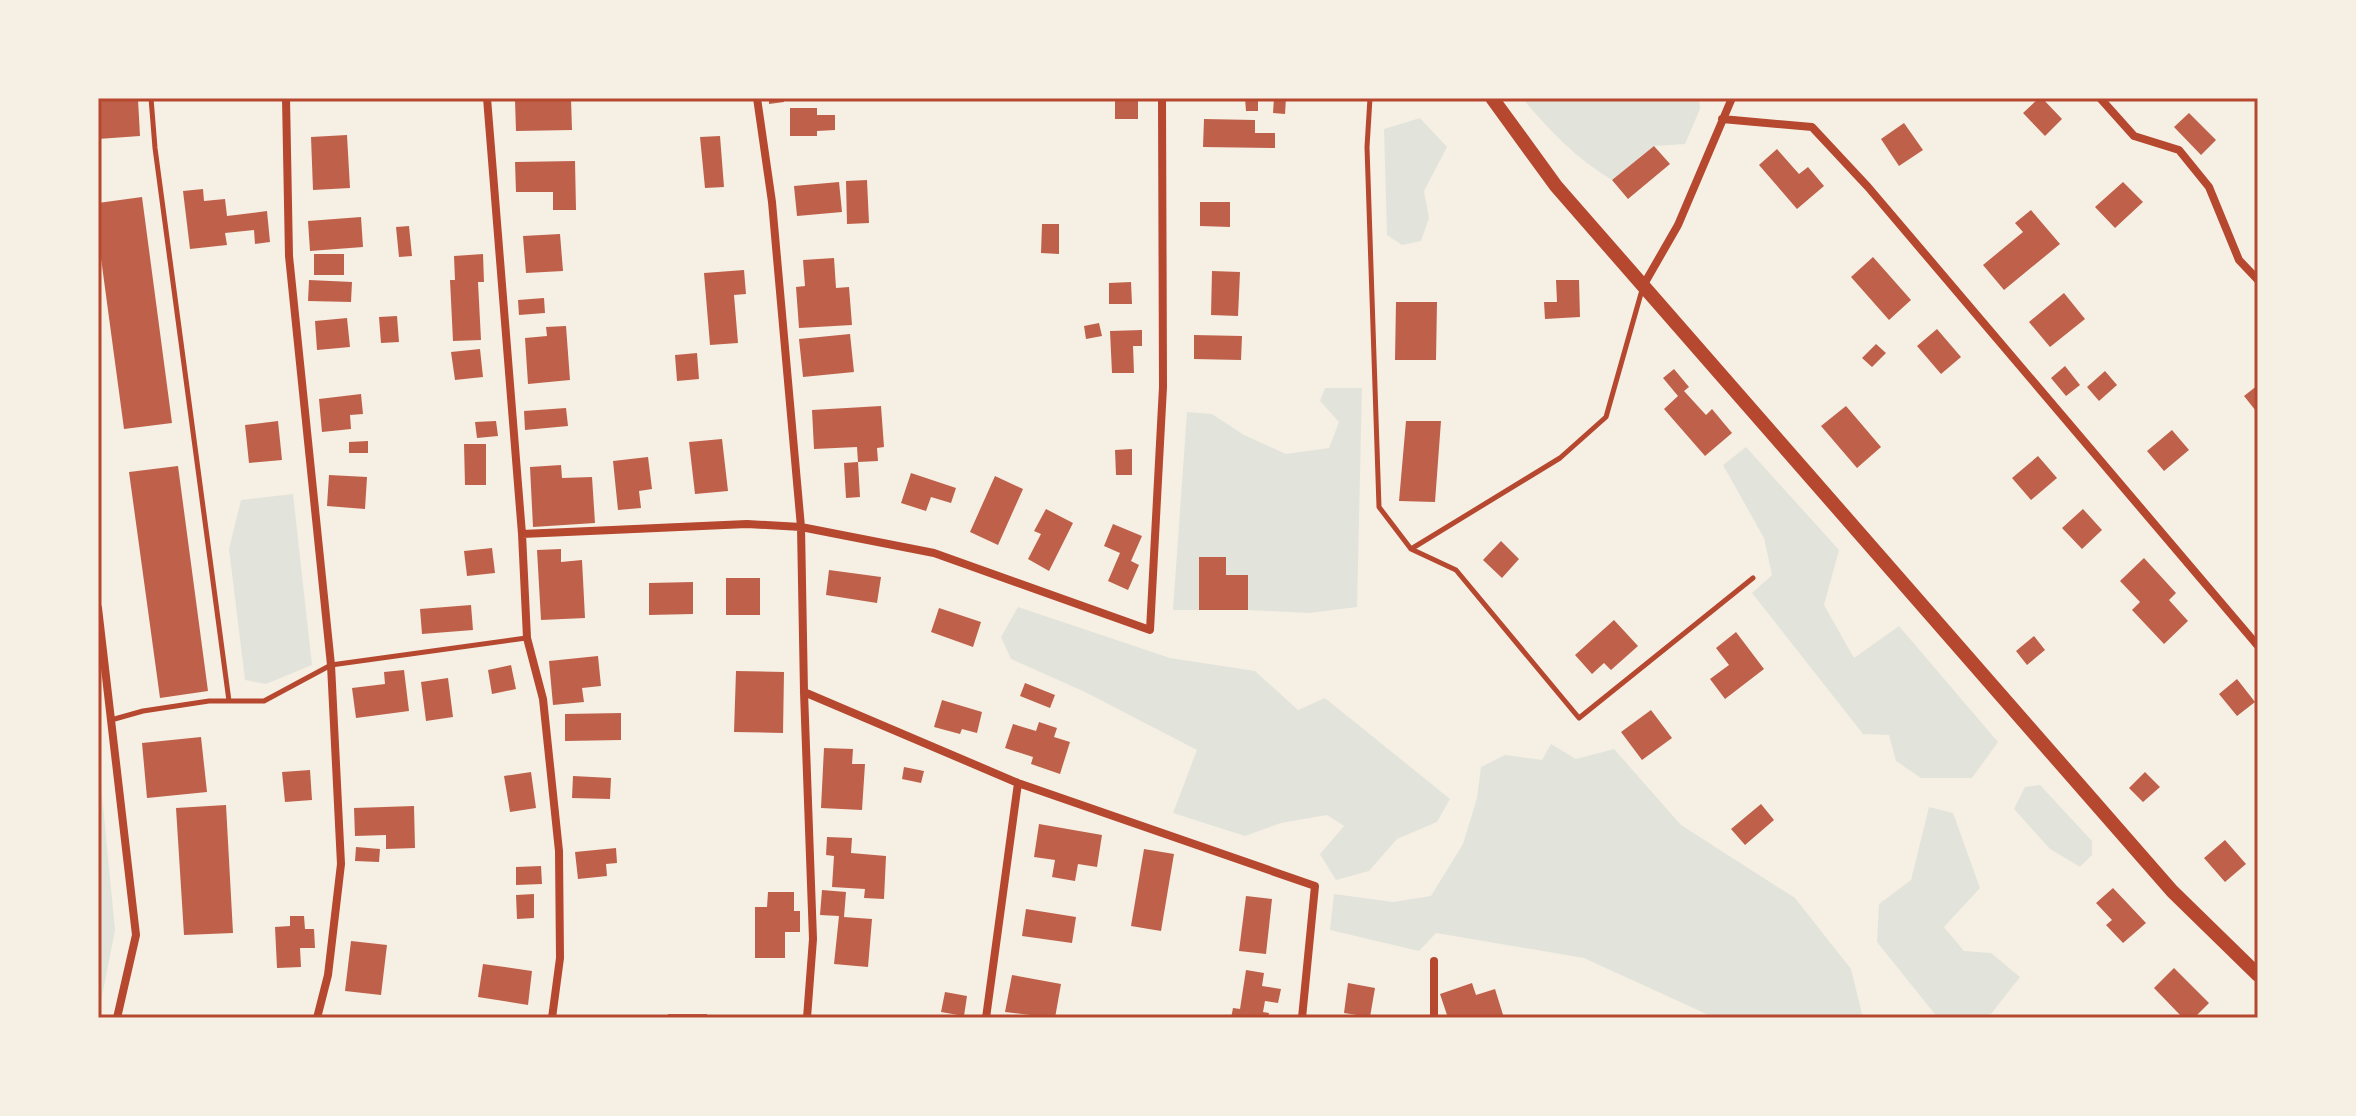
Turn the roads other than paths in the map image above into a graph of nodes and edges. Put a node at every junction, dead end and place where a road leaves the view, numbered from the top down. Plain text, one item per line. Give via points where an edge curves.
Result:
1 (151, 98) edge
2 (286, 98) edge
3 (487, 98) edge
4 (757, 98) edge
5 (1162, 98) edge
6 (1370, 98) edge
7 (1492, 98) edge
8 (1732, 98) edge
9 (2100, 98) edge
10 (1722, 119) junction
11 (2258, 280) edge
12 (1643, 286) junction
13 (801, 527) junction
14 (522, 534) junction
15 (1411, 549) junction
16 (1753, 578) dead end
17 (98, 608) edge
18 (527, 638) junction
19 (2258, 646) edge
20 (331, 665) junction
21 (804, 692) junction
22 (229, 701) junction
23 (111, 720) junction
24 (1018, 783) junction
25 (1434, 961) dead end
26 (2257, 973) edge
27 (117, 1018) edge
28 (317, 1018) edge
29 (552, 1018) edge
30 (807, 1018) edge
31 (986, 1018) edge
32 (1302, 1018) edge
33 (1434, 1018) edge

1 - 22 lane
2 - 20 street via 289,256
3 - 14 street
4 - 13 street via 772,202
5 - 13 street via 1163,387 1150,630 934,553
6 - 15 lane via 1367,147 1379,507
7 - 12 main road via 1556,186
8 - 10 street
9 - 11 street via 2134,136 2179,150 2209,187 2239,260
10 - 12 street via 1678,225
10 - 19 street via 1812,127
12 - 15 lane via 1606,417 1560,458
12 - 26 main road via 2172,891
13 - 14 street via 747,524
13 - 21 street
14 - 18 street
15 - 16 lane via 1456,570 1579,718
17 - 23 street
18 - 20 lane
18 - 29 street via 543,699 559,851 560,958
20 - 22 lane via 264,701
20 - 28 street via 341,864 328,975
21 - 24 street
21 - 30 street via 813,939
22 - 23 lane
23 - 27 street via 136,935
24 - 31 street
24 - 32 street via 1315,886
25 - 33 street

